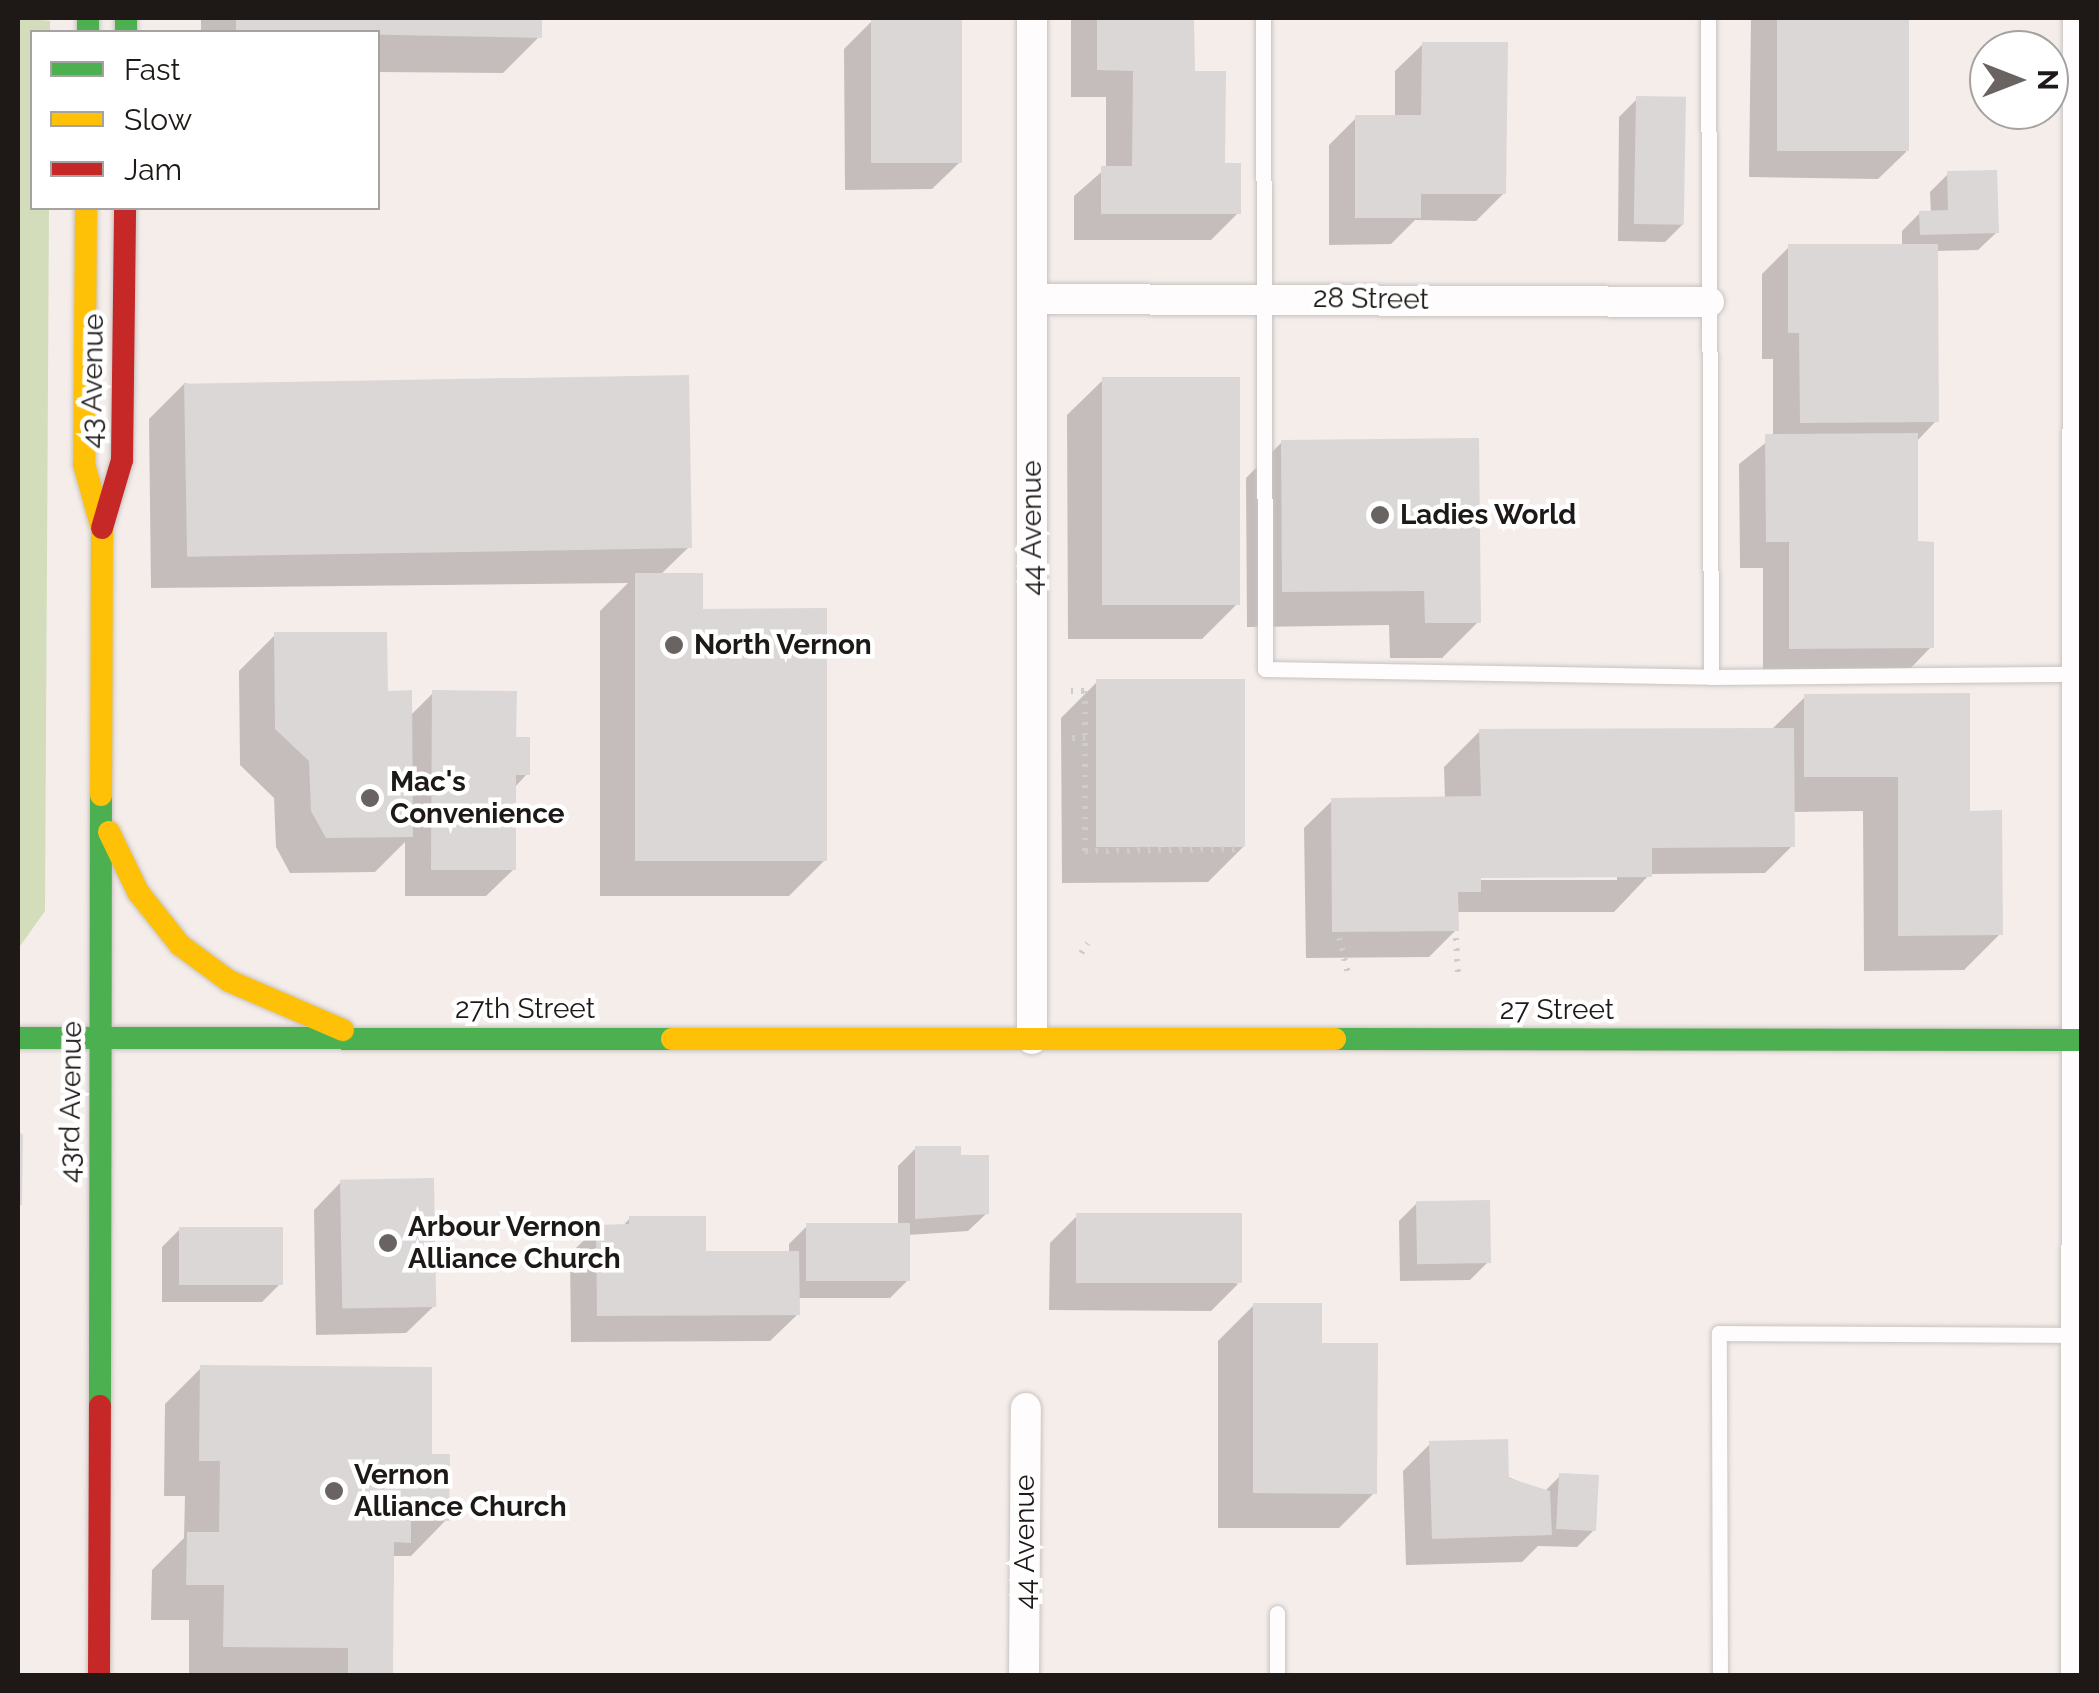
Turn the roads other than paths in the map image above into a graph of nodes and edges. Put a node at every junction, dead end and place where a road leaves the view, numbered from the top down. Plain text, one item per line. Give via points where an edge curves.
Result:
1 (1032, 18) edge
2 (1263, 18) edge
3 (1708, 18) edge
4 (2078, 18) edge
5 (86, 210) edge
6 (125, 210) edge
7 (1262, 298) junction
8 (1033, 299) junction
9 (1710, 302) junction
10 (102, 529) junction
11 (2081, 674) edge
12 (1711, 677) junction
13 (104, 822) junction
14 (18, 1038) edge
15 (102, 1038) junction
16 (362, 1038) junction
17 (1032, 1038) junction
18 (2081, 1040) edge
19 (2080, 1335) edge
20 (1026, 1408) dead end
21 (1277, 1613) dead end
22 (99, 1676) edge
23 (1024, 1676) edge
24 (1277, 1676) edge
25 (1720, 1676) edge
26 (2076, 1676) edge

1 - 8 street, 44 Avenue
2 - 7 lane
3 - 9 lane
4 - 11 street
5 - 10 main road, 43 Avenue via 84,464
6 - 10 main road, 43 Avenue via 122,460
7 - 8 street, 28 Street
7 - 9 street, 28 Street
7 - 12 lane via 1265,668
8 - 17 street, 44 Avenue
9 - 12 lane
10 - 13 main road, 43rd Avenue
11 - 12 lane
11 - 18 street
13 - 15 main road, 43rd Avenue
13 - 16 main road via 138,892 180,945 229,982
14 - 15 main road, 27th Street
15 - 16 main road, 27th Street
15 - 22 main road, 43rd Avenue
16 - 17 main road, 27th Street
17 - 18 main road, 27 Street
18 - 19 street
19 - 25 lane via 1719,1333
19 - 26 street
20 - 23 street, 44 Avenue
21 - 24 lane

